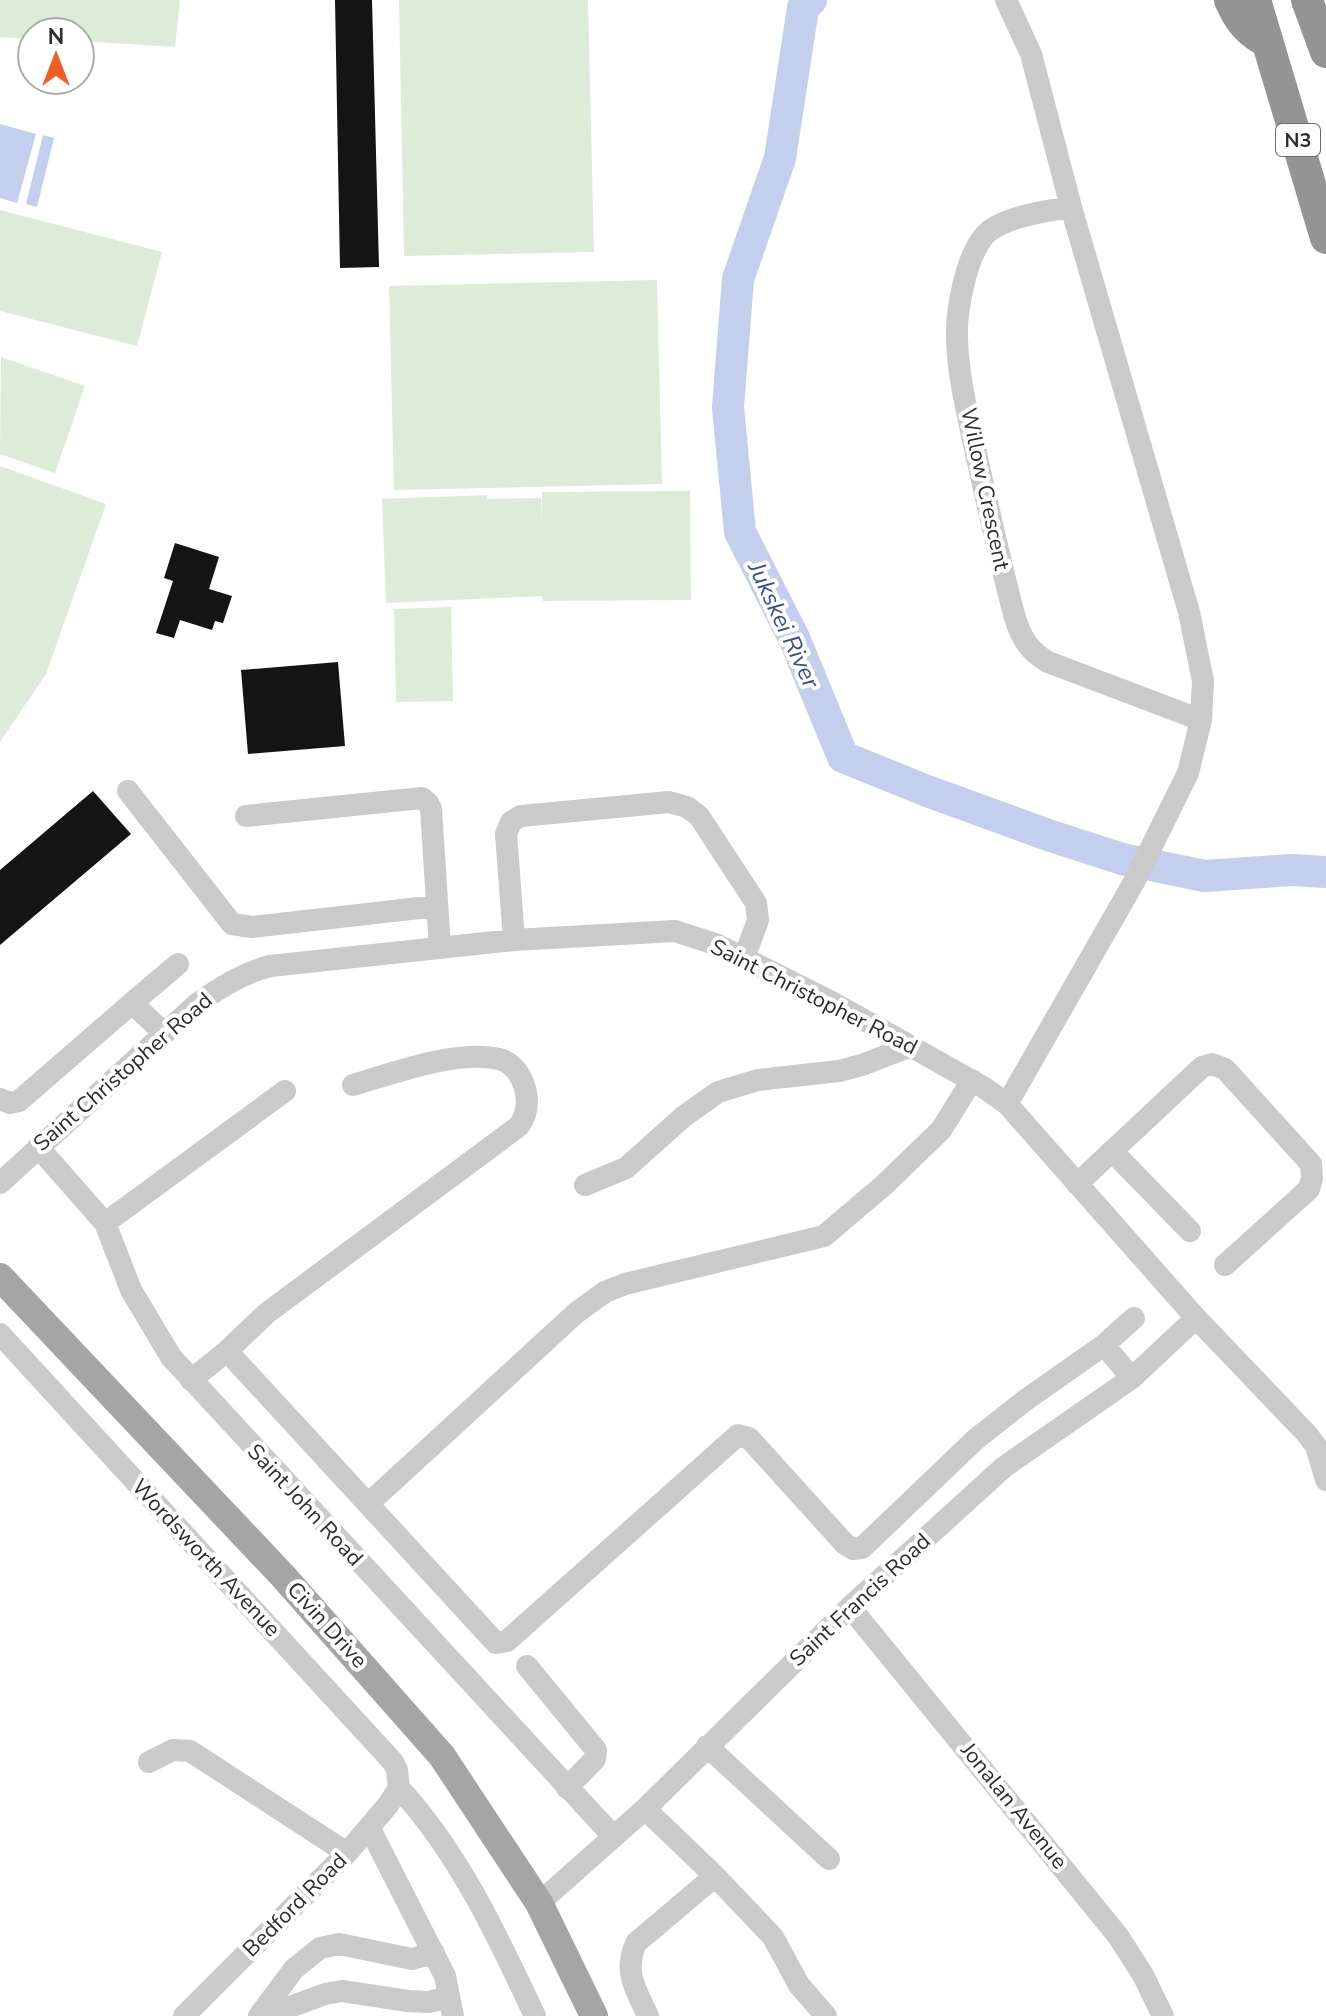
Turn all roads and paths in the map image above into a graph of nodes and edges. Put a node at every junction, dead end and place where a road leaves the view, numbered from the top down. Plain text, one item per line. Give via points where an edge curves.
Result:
1 (990, 0) edge
2 (1004, 0) edge
3 (1230, 0) edge
4 (1255, 0) edge
5 (1307, 0) edge
6 (1268, 42) junction
7 (1326, 52) edge
8 (1071, 207) junction
9 (1326, 238) edge
10 (1201, 720) junction
11 (128, 791) dead end
12 (246, 816) dead end
13 (437, 906) junction
14 (514, 940) junction
15 (440, 948) junction
16 (744, 958) junction
17 (178, 964) dead end
18 (132, 1003) junction
19 (164, 1033) junction
20 (911, 1046) junction
21 (972, 1080) junction
22 (353, 1085) dead end
23 (285, 1091) dead end
24 (0, 1099) edge
25 (1007, 1104) junction
26 (38, 1147) junction
27 (1112, 1151) junction
28 (0, 1183) edge
29 (1077, 1184) junction
30 (585, 1185) dead end
31 (105, 1223) junction
32 (1190, 1231) dead end
33 (1225, 1265) dead end
34 (0, 1277) edge
35 (1134, 1318) dead end
36 (1196, 1318) junction
37 (0, 1334) edge
38 (1104, 1345) junction
39 (227, 1351) junction
40 (1132, 1378) junction
41 (191, 1380) junction
42 (1326, 1480) edge
43 (368, 1504) junction
44 (850, 1607) junction
45 (527, 1666) dead end
46 (707, 1746) junction
47 (149, 1762) dead end
48 (399, 1788) junction
49 (567, 1788) junction
50 (645, 1809) junction
51 (369, 1827) junction
52 (613, 1836) junction
53 (347, 1853) junction
54 (829, 1859) dead end
55 (715, 1876) junction
56 (539, 1903) junction
57 (434, 1953) junction
58 (358, 1995) junction
59 (451, 2006) edge
60 (184, 2016) edge
61 (262, 2016) edge
62 (383, 2016) edge
63 (535, 2016) edge
64 (594, 2016) edge
65 (648, 2016) edge
66 (826, 2016) edge
67 (1163, 2016) edge

1 - 2 street
2 - 8 street via 1031,54
3 - 6 highway via 1240,21
4 - 6 highway, N3
5 - 7 highway
6 - 9 highway, N3
8 - 10 street via 1189,612 1203,681
8 - 10 street, Willow Crescent via 988,232 970,262 957,316 959,367 1015,618 1031,652 1048,662
10 - 25 street via 1188,773 1166,821
11 - 13 street via 232,924 252,927
12 - 13 street via 422,798 431,809
13 - 15 street
14 - 15 street, Saint Christopher Road
14 - 16 street, Saint Christopher Road via 675,931
14 - 16 street via 506,834 511,822 521,816 669,802 699,816 756,903 758,920
15 - 19 street, Saint Christopher Road via 255,970 198,1003
16 - 20 street, Saint Christopher Road
17 - 18 street
18 - 19 street
18 - 24 street via 19,1101
19 - 26 street, Saint Christopher Road
20 - 21 street, Saint Christopher Road
20 - 30 street via 850,1068 758,1080 718,1092 626,1168
21 - 25 street, Saint Christopher Road
21 - 43 street via 941,1130 824,1236 605,1292 564,1323
22 - 39 street via 462,1058 501,1059 519,1073 528,1108 519,1126 267,1313
23 - 31 street
25 - 29 street, Saint Christopher Road
26 - 28 street, Saint Christopher Road
26 - 31 street, Saint John Road
27 - 29 street
27 - 32 street
27 - 33 street via 1202,1067 1225,1069 1311,1164 1312,1178 1309,1189
29 - 36 street, Saint Christopher Road
31 - 41 street, Saint John Road via 139,1306
34 - 56 main road, Civin Drive via 262,1553 414,1723 465,1787
35 - 38 street
36 - 40 street, Saint Francis Road
36 - 42 street, Saint Christopher Road via 1306,1433 1316,1446
37 - 48 street, Wordsworth Avenue via 393,1762
38 - 40 street
38 - 43 street via 976,1439 859,1549 845,1544 749,1438 734,1436 500,1644
39 - 41 street
39 - 43 street
40 - 44 street, Saint Francis Road via 1004,1467
41 - 49 street, Saint John Road
44 - 46 street, Saint Francis Road
44 - 67 street, Jonalan Avenue via 1118,1936
45 - 49 street via 596,1750 595,1759
46 - 50 street, Saint Francis Road
46 - 54 street
47 - 53 street via 173,1750 190,1751
48 - 51 street, Bedford Road
48 - 63 street, Wordsworth Avenue via 428,1820 463,1878
49 - 52 street, Saint John Road
50 - 52 street, Saint Francis Road
50 - 55 street
51 - 53 street, Bedford Road
51 - 57 street
52 - 56 street, Saint Francis Road
53 - 60 street, Bedford Road
55 - 65 street via 636,1943 630,1976
55 - 66 street via 773,1937 799,1985
56 - 64 main road, Civin Drive
57 - 59 street
57 - 61 street via 412,1959 339,1944 320,1948 294,1969
58 - 59 street
58 - 61 street via 333,1992
58 - 62 street

